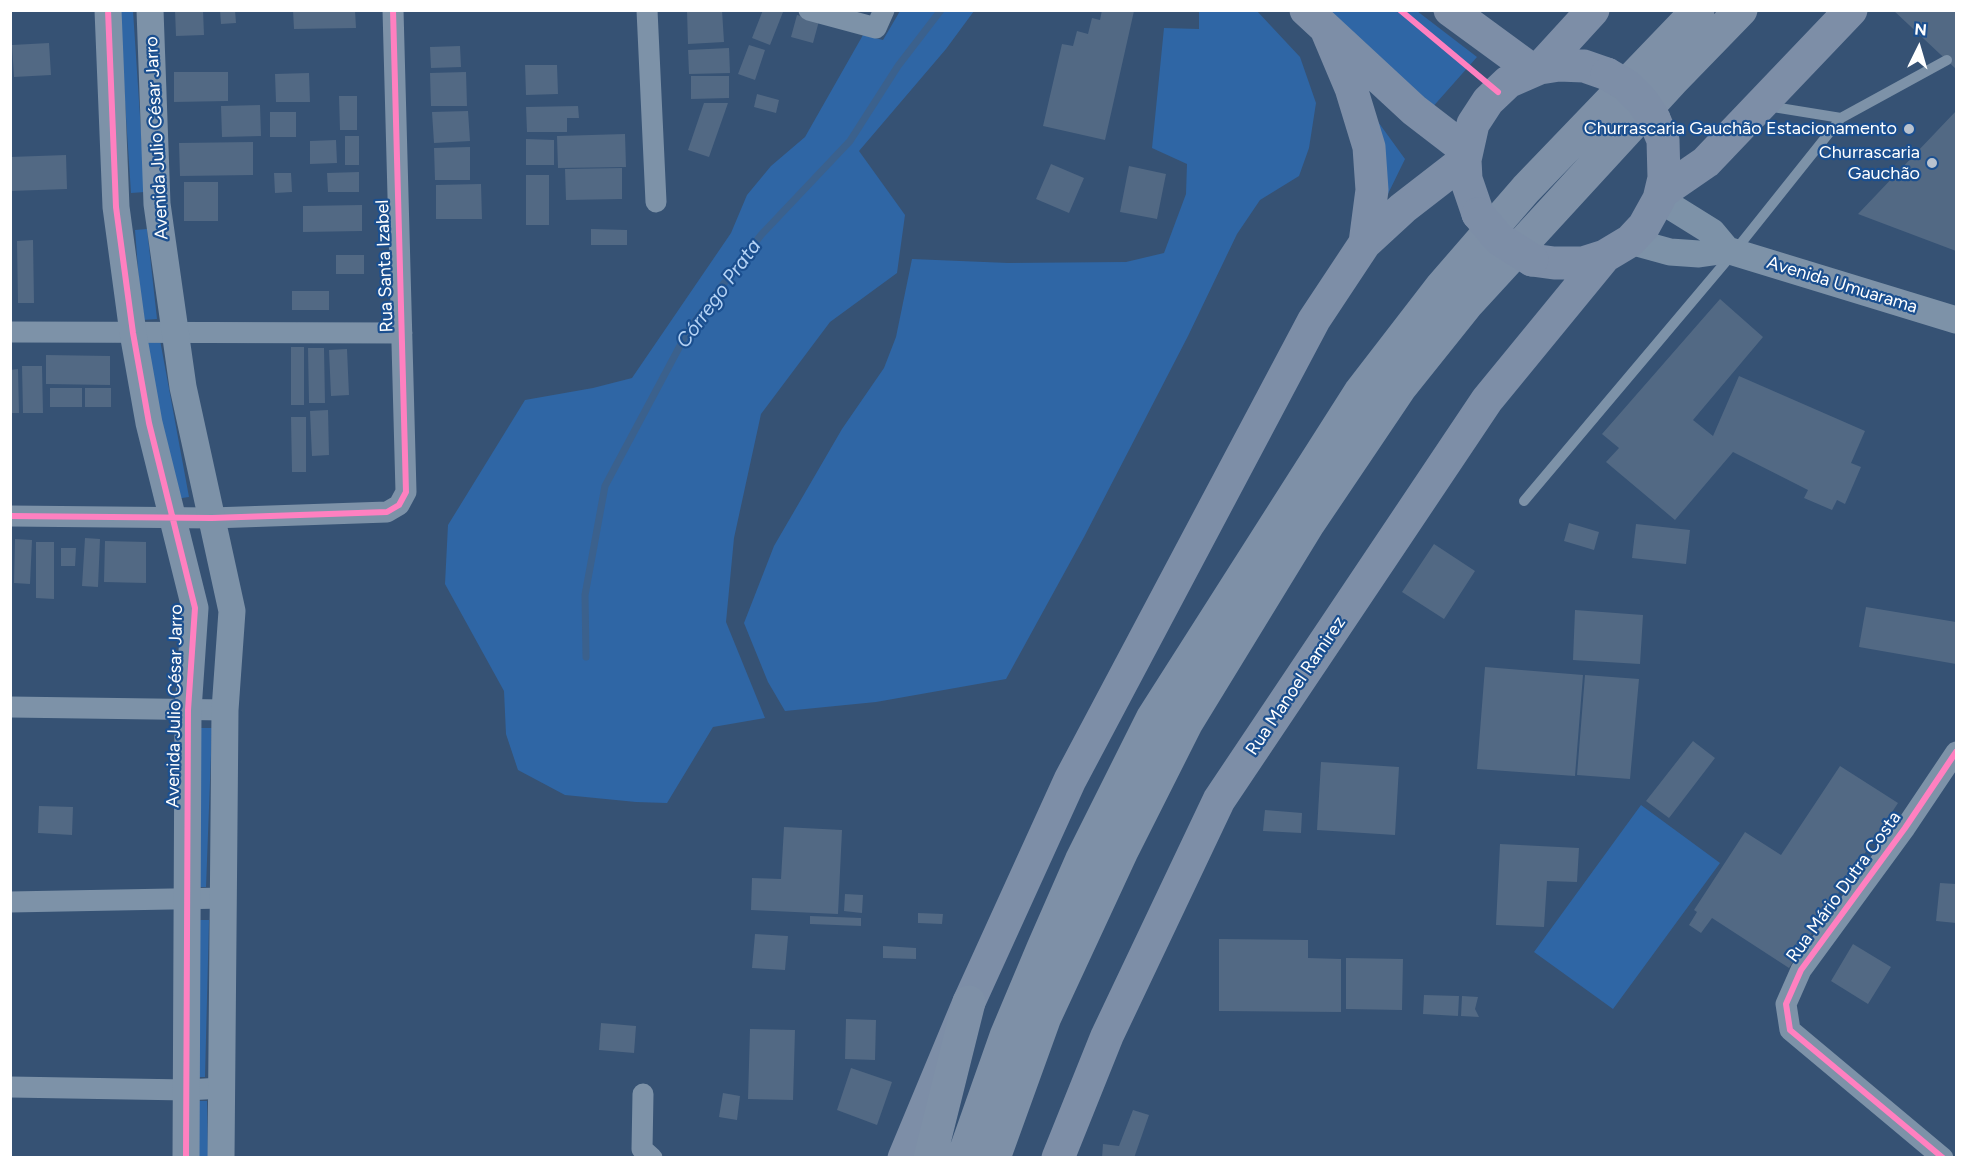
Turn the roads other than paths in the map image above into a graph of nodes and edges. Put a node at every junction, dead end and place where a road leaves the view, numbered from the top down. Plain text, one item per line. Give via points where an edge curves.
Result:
1 (108, 10) edge
2 (150, 10) edge
3 (393, 10) edge
4 (647, 10) edge
5 (809, 10) edge
6 (884, 10) edge
7 (1450, 10) edge
8 (1593, 10) edge
9 (1698, 10) edge
10 (1741, 10) edge
11 (1851, 10) edge
12 (1316, 21) edge
13 (1947, 60) dead end
14 (1536, 69) junction
15 (1762, 105) junction
16 (1841, 118) junction
17 (1466, 155) junction
18 (1660, 196) junction
19 (656, 202) dead end
20 (157, 204) junction
21 (116, 207) junction
22 (1365, 243) junction
23 (1618, 248) junction
24 (1731, 251) junction
25 (1956, 320) edge
26 (10, 332) edge
27 (175, 332) junction
28 (133, 333) junction
29 (402, 333) junction
30 (1524, 501) dead end
31 (10, 516) edge
32 (212, 518) junction
33 (175, 519) junction
34 (10, 708) edge
35 (188, 710) junction
36 (225, 710) junction
37 (1956, 752) edge
38 (225, 898) junction
39 (186, 900) junction
40 (10, 902) edge
41 (969, 1002) joint
42 (10, 1087) edge
43 (221, 1088) junction
44 (187, 1090) junction
45 (643, 1094) dead end
46 (908, 1154) edge
47 (186, 1158) edge
48 (221, 1158) edge
49 (652, 1158) edge
50 (963, 1158) edge
51 (994, 1158) edge
52 (1058, 1158) edge
53 (1943, 1158) edge

1 - 21 street, Avenida Julio César Jarro
2 - 20 street, Avenida Julio César Jarro
3 - 29 street, Rua Santa Izabel
4 - 19 street
5 - 6 street via 876,28
7 - 14 main road
8 - 14 main road
9 - 50 highway via 1526,189 1441,287 1360,392 1153,717 1043,948 1006,1036
10 - 51 highway via 1468,303 1400,388 1309,523 1186,724 1122,851 1044,1017
11 - 15 main road
12 - 17 main road
12 - 22 main road via 1351,88 1369,147 1372,190
13 - 16 lane
14 - 17 main road via 1508,82 1488,101 1473,124
14 - 18 main road, bridge via 1584,66 1626,85 1642,101 1663,140 1665,162
15 - 16 lane
15 - 18 main road via 1706,162
16 - 24 lane
17 - 22 main road
17 - 23 main road, bridge via 1466,179 1478,214 1499,239 1532,260 1582,262
18 - 23 main road via 1653,213
18 - 24 street, Avenida Umuarama via 1712,232
20 - 21 street
20 - 27 street, Avenida Julio César Jarro
21 - 28 street, Avenida Julio César Jarro
22 - 41 main road via 1314,320 1179,569 1070,780
23 - 24 street, Avenida Umuarama via 1699,254
23 - 52 main road, Rua Manoel Ramirez via 1487,400 1219,800 1107,1036
24 - 25 street, Avenida Umuarama
24 - 30 lane
26 - 28 street
27 - 28 street
27 - 29 street
27 - 32 street, Avenida Julio César Jarro
28 - 33 street, Avenida Julio César Jarro via 149,423
29 - 32 street, Rua Santa Izabel via 406,492 399,505 387,512
31 - 33 street
32 - 33 street
32 - 36 street, Avenida Julio César Jarro via 232,611
33 - 35 street, Avenida Julio César Jarro via 195,608
34 - 35 street
35 - 36 street
35 - 39 street, Avenida Julio César Jarro
36 - 38 street, Avenida Julio César Jarro
37 - 53 street, Rua Mário Dutra Costa via 1801,970 1786,1004 1790,1030
38 - 39 street
38 - 43 street, Avenida Julio César Jarro
39 - 40 street
39 - 44 street, Avenida Julio César Jarro
41 - 46 highway
42 - 44 street
43 - 44 street
43 - 48 street, Avenida Julio César Jarro
44 - 47 street, Avenida Julio César Jarro
45 - 49 street via 642,1149

